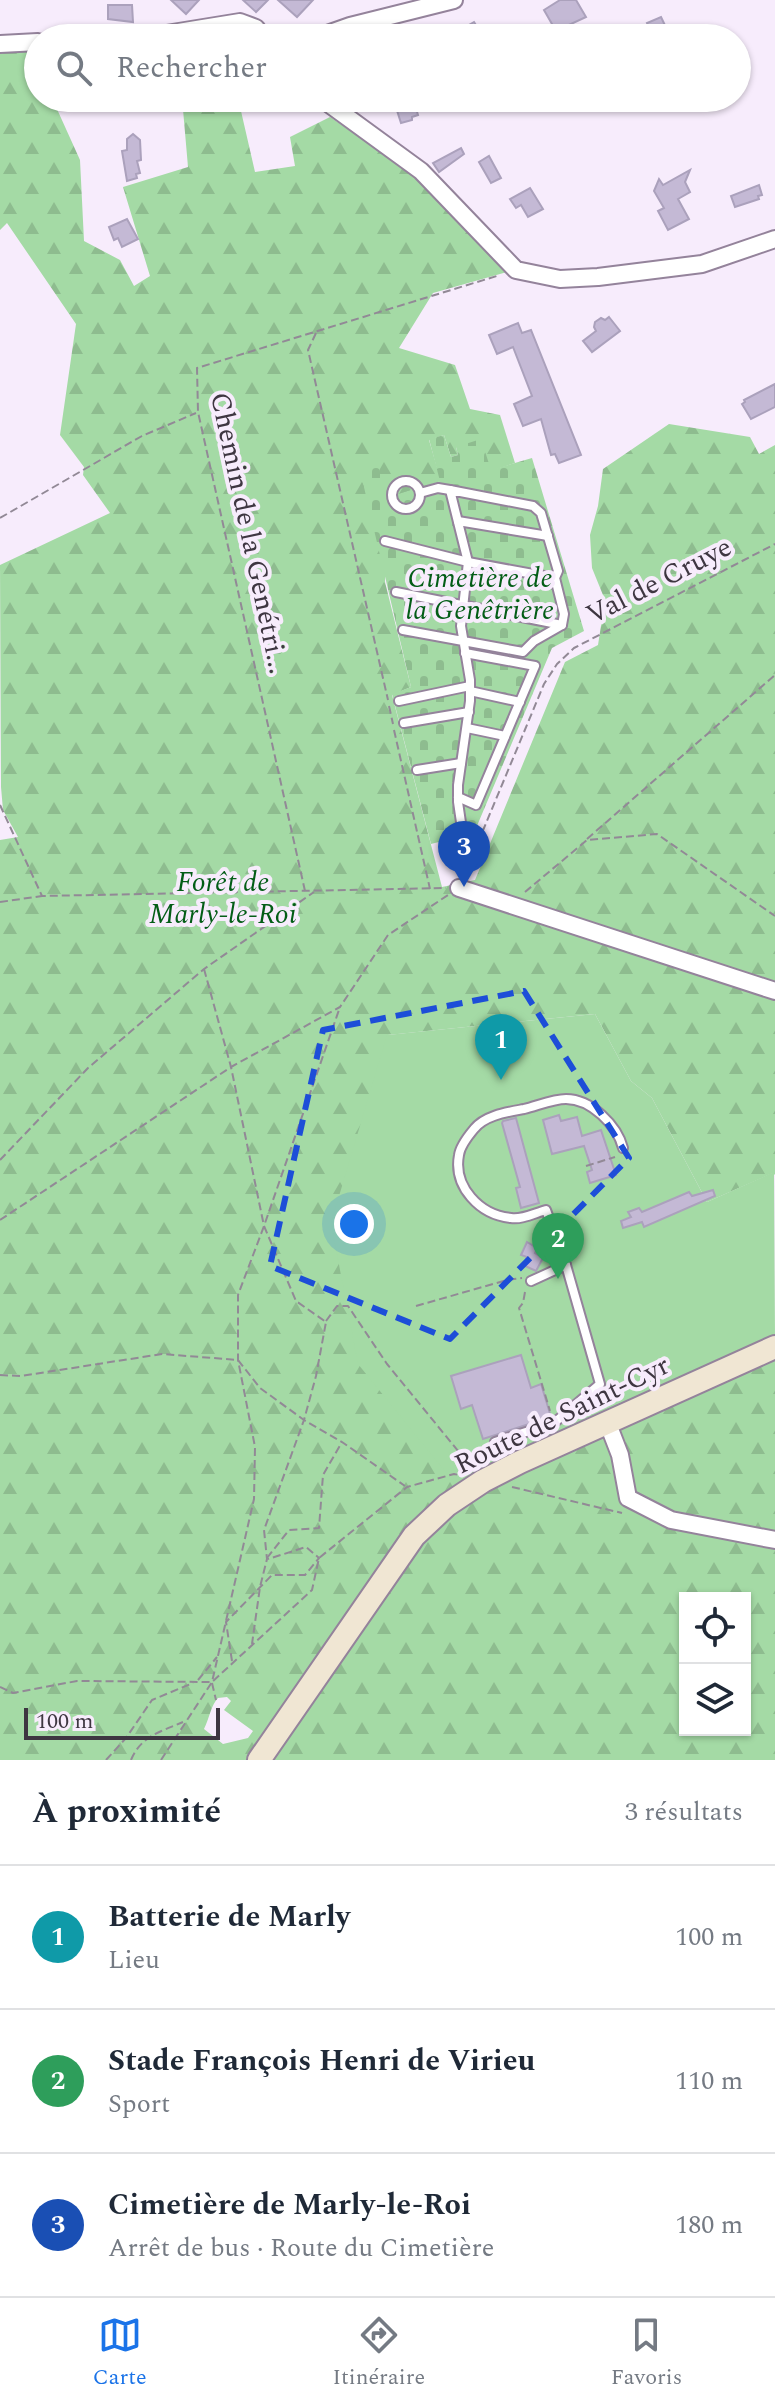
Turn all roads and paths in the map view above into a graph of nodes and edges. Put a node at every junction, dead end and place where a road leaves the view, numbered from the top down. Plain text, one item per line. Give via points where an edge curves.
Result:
1 (454, 0) edge
2 (358, 24) edge
3 (24, 43) edge
4 (0, 44) edge
5 (340, 112) edge
6 (775, 239) edge
7 (516, 270) junction
8 (317, 331) junction
9 (198, 412) junction
10 (450, 490) junction
11 (420, 493) dead end
12 (0, 518) edge
13 (458, 521) junction
14 (548, 536) junction
15 (385, 541) dead end
16 (775, 544) edge
17 (468, 562) junction
18 (555, 578) junction
19 (396, 592) dead end
20 (462, 605) junction
21 (562, 625) junction
22 (403, 630) dead end
23 (462, 641) junction
24 (465, 653) junction
25 (775, 675) edge
26 (470, 688) junction
27 (399, 701) dead end
28 (520, 702) junction
29 (469, 712) junction
30 (404, 723) dead end
31 (467, 728) junction
32 (505, 736) junction
33 (461, 763) junction
34 (417, 770) dead end
35 (458, 797) junction
36 (0, 805) edge
37 (463, 836) dead end
38 (587, 840) junction
39 (459, 888) junction
40 (430, 889) junction
41 (305, 891) junction
42 (315, 891) junction
43 (42, 896) junction
44 (0, 902) edge
45 (509, 906) junction
46 (775, 916) edge
47 (204, 969) junction
48 (775, 991) edge
49 (340, 1007) junction
50 (231, 1067) junction
51 (623, 1148) joint
52 (0, 1160) edge
53 (586, 1166) dead end
54 (0, 1220) edge
55 (264, 1226) junction
56 (566, 1265) junction
57 (531, 1281) junction
58 (416, 1306) dead end
59 (326, 1322) junction
60 (775, 1347) edge
61 (238, 1360) junction
62 (0, 1375) edge
63 (304, 1420) junction
64 (554, 1423) junction
65 (608, 1424) junction
66 (342, 1442) junction
67 (495, 1442) dead end
68 (483, 1481) junction
69 (407, 1487) junction
70 (514, 1488) dead end
71 (620, 1513) dead end
72 (775, 1540) edge
73 (319, 1558) junction
74 (267, 1559) junction
75 (260, 1587) junction
76 (226, 1622) junction
77 (252, 1645) junction
78 (218, 1656) junction
79 (232, 1663) junction
80 (197, 1682) junction
81 (212, 1682) junction
82 (0, 1687) edge
83 (216, 1700) dead end
84 (186, 1721) junction
85 (106, 1760) edge
86 (131, 1760) edge
87 (161, 1760) edge
88 (259, 1760) edge

1 - 2 street
3 - 4 street
5 - 7 street via 421,171
6 - 7 street via 702,264 643,272 560,279
7 - 8 path, Chemin de la Genétri...
8 - 9 path, Chemin de la Genétri... via 197,368
8 - 40 path via 308,350
9 - 12 path via 142,436
9 - 41 path, Chemin de la Genétri...
10 - 11 lane
10 - 13 lane
10 - 14 lane via 533,506 541,513
13 - 14 lane
13 - 17 lane
14 - 18 lane via 558,571
15 - 17 lane
16 - 39 path, Val de Cruye via 574,648 557,664
17 - 18 lane
17 - 20 lane
18 - 21 lane
19 - 20 lane
20 - 21 lane
20 - 23 lane
21 - 23 lane via 523,652
22 - 23 lane
23 - 24 lane
24 - 26 lane
24 - 28 lane via 535,666
25 - 38 path
26 - 27 lane
26 - 28 lane
26 - 29 lane
28 - 32 lane
29 - 30 lane
29 - 31 lane
31 - 32 lane
31 - 33 lane
32 - 35 lane via 476,805
33 - 34 lane
33 - 35 lane
35 - 37 lane
36 - 43 path
38 - 45 path
38 - 46 path via 657,834
39 - 40 path
39 - 45 street
39 - 49 path via 388,935
40 - 42 path
41 - 42 path
41 - 43 path
42 - 47 path
43 - 44 path
45 - 48 street
47 - 50 path
47 - 52 path via 88,1068
49 - 50 path
49 - 55 path
50 - 54 path
50 - 55 path
51 - 53 path via 613,1159
51 - 56 lane via 608,1122 586,1104 566,1099 500,1114 475,1126 459,1153 459,1176 471,1199 489,1214 514,1219 546,1210
55 - 59 path via 296,1301
55 - 61 path via 238,1295
56 - 57 lane
56 - 64 lane via 600,1384
57 - 58 path via 507,1280
57 - 64 path via 519,1308
59 - 63 path
59 - 68 path via 337,1306 348,1306 387,1364
60 - 65 main road, Route de Saint-Cyr
61 - 62 path via 162,1354
61 - 63 path via 260,1388
61 - 76 path via 255,1447 254,1499
63 - 66 path
63 - 74 path via 264,1530
64 - 67 lane
65 - 68 main road, Route de Saint-Cyr
65 - 72 street via 628,1498 671,1520
66 - 69 path
66 - 74 path via 323,1475 319,1528 289,1530
68 - 69 path via 454,1474
68 - 88 main road, Route de Saint-Cyr via 414,1536
69 - 73 path
70 - 71 path
73 - 74 path via 306,1547
73 - 75 path via 305,1575 272,1575
73 - 77 path via 312,1590
74 - 75 path
75 - 76 path
75 - 77 path
76 - 78 path
76 - 79 path
77 - 79 path
78 - 80 path
78 - 81 path
79 - 81 path
80 - 81 path
80 - 82 path via 77,1681 13,1693
80 - 85 path via 152,1700
81 - 83 path
81 - 84 path
84 - 86 path via 150,1736
84 - 87 path

